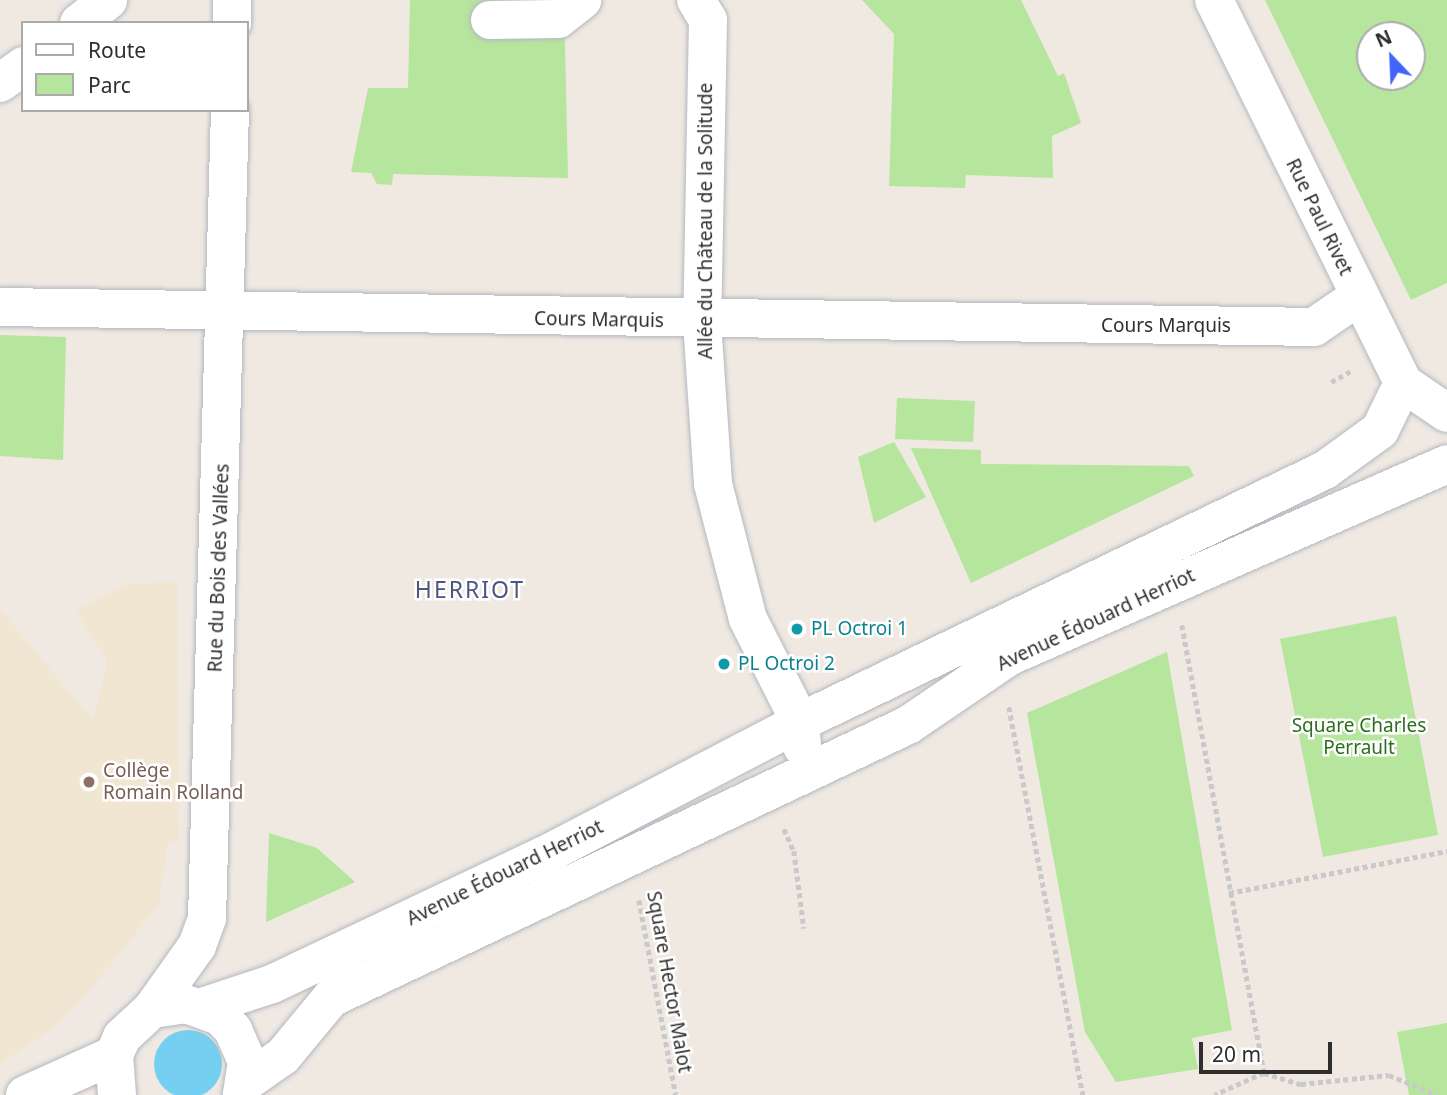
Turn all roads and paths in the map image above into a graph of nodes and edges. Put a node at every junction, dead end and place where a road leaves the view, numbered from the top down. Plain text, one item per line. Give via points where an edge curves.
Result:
1 (108, 0) edge
2 (232, 0) edge
3 (582, 0) edge
4 (696, 0) edge
5 (1214, 0) edge
6 (490, 20) dead end
7 (82, 21) edge
8 (232, 21) edge
9 (21, 67) edge
10 (0, 83) edge
11 (230, 112) edge
12 (1358, 297) junction
13 (0, 307) edge
14 (226, 312) junction
15 (702, 323) junction
16 (1403, 383) junction
17 (1447, 413) edge
18 (1447, 464) edge
19 (1181, 617) dead end
20 (1007, 696) dead end
21 (800, 722) junction
22 (779, 817) dead end
23 (1447, 851) edge
24 (603, 867) junction
25 (637, 887) dead end
26 (1229, 893) junction
27 (804, 928) dead end
28 (202, 1007) junction
29 (152, 1009) junction
30 (114, 1055) junction
31 (1264, 1073) junction
32 (244, 1088) edge
33 (25, 1095) edge
34 (117, 1095) edge
35 (676, 1095) edge
36 (1083, 1095) edge
37 (1215, 1095) edge
38 (1437, 1095) edge

1 - 7 street
2 - 8 street
3 - 6 street via 558,19
4 - 15 street, Allée du Château de la Solitude via 708,20
5 - 12 street, Rue Paul Rivet
9 - 10 street
11 - 14 street, Rue du Bois des Vallées
12 - 15 street, Cours Marquis via 1314,327
12 - 16 street, Rue Paul Rivet
13 - 14 street, Cours Marquis
14 - 15 street, Cours Marquis
14 - 29 street, Rue du Bois des Vallées via 207,918 197,946
15 - 21 street, Allée du Château de la Solitude via 713,484 748,620
16 - 17 street, Rue Paul Rivet
16 - 21 street, Avenue Édouard Herriot via 1380,430 1325,470
18 - 24 street, Avenue Édouard Herriot via 1010,656 908,725
19 - 26 path
20 - 36 path
21 - 24 street, Avenue Édouard Herriot via 802,748 789,762 649,823
21 - 28 street, Avenue Édouard Herriot via 543,856 272,984
22 - 27 path via 794,851
23 - 26 path
24 - 32 street, Avenue Édouard Herriot via 331,998 283,1056
25 - 35 path, Square Hector Malot
26 - 31 path
28 - 29 street, Avenue Édouard Herriot
28 - 32 street via 233,1030 247,1062
29 - 30 street, Rue du Bois des Vallées via 135,1021
30 - 33 street
30 - 34 street
31 - 37 path
31 - 38 path via 1301,1084 1389,1075

